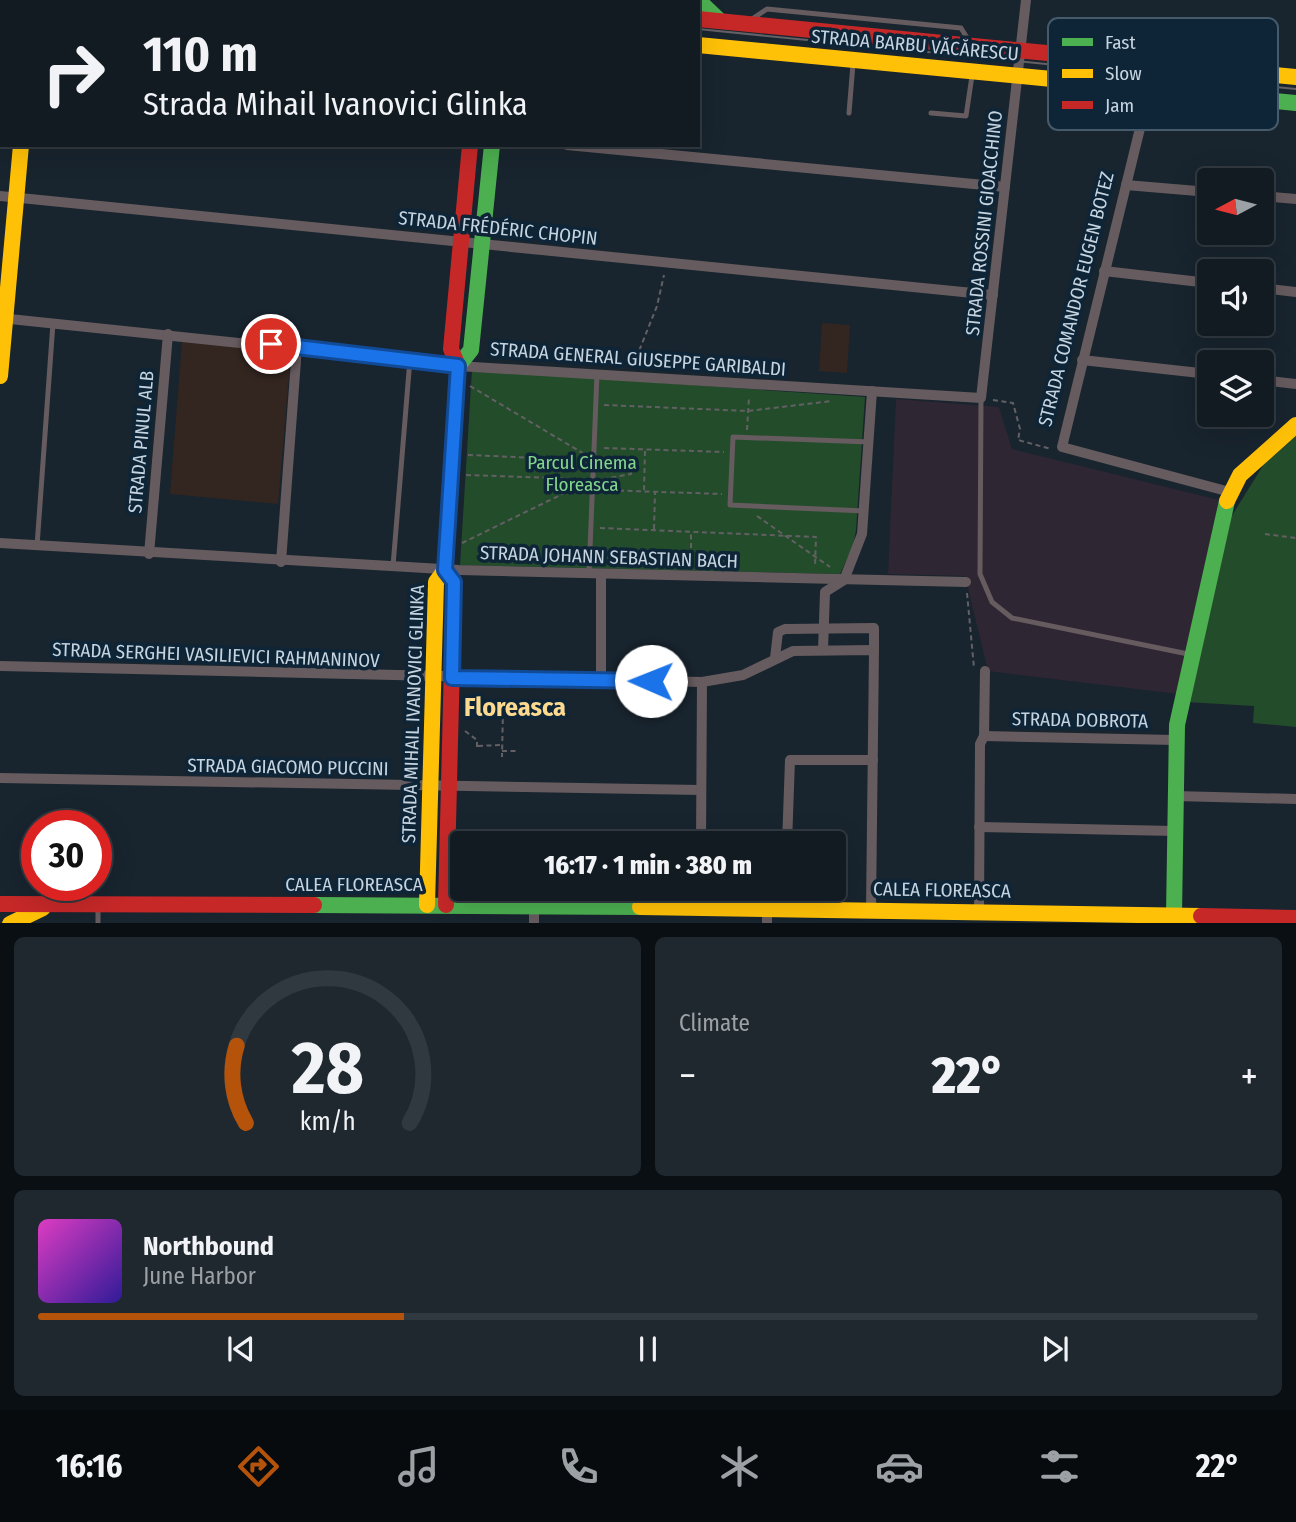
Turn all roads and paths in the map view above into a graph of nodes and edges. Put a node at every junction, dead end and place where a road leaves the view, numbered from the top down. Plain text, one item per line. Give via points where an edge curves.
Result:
1 (1027, 0) edge
2 (700, 2) edge
3 (700, 19) edge
4 (720, 21) junction
5 (700, 45) edge
6 (1021, 51) junction
7 (1048, 53) edge
8 (853, 61) junction
9 (972, 72) junction
10 (1278, 75) edge
11 (1018, 76) junction
12 (1296, 77) edge
13 (1048, 78) edge
14 (1278, 101) edge
15 (1296, 103) edge
16 (849, 113) dead end
17 (931, 113) dead end
18 (1139, 130) edge
19 (21, 147) edge
20 (470, 147) edge
21 (492, 147) edge
22 (588, 147) edge
23 (1126, 185) junction
24 (1005, 187) junction
25 (1197, 191) edge
26 (8, 196) edge
27 (1274, 197) edge
28 (1296, 199) edge
29 (461, 243) junction
30 (481, 244) junction
31 (667, 262) junction
32 (1104, 271) junction
33 (1197, 282) edge
34 (1274, 289) edge
35 (1296, 292) edge
36 (993, 295) junction
37 (3, 318) edge
38 (53, 323) junction
39 (168, 334) junction
40 (297, 346) junction
41 (410, 359) junction
42 (1082, 360) junction
43 (458, 372) junction
44 (1197, 373) edge
45 (597, 374) junction
46 (0, 376) edge
47 (629, 377) junction
48 (1274, 381) edge
49 (1296, 384) edge
50 (749, 385) junction
51 (872, 391) junction
52 (983, 399) junction
53 (839, 400) dead end
54 (596, 405) junction
55 (748, 411) junction
56 (1296, 425) edge
57 (747, 438) junction
58 (870, 442) junction
59 (1061, 447) dead end
60 (594, 448) junction
61 (645, 449) junction
62 (732, 453) junction
63 (453, 454) junction
64 (594, 460) junction
65 (451, 475) junction
66 (593, 479) junction
67 (593, 490) junction
68 (643, 491) junction
69 (656, 492) junction
70 (1230, 492) junction
71 (730, 494) junction
72 (742, 505) junction
73 (865, 510) junction
74 (591, 527) junction
75 (654, 530) junction
76 (691, 531) junction
77 (1265, 534) dead end
78 (783, 535) junction
79 (1296, 538) edge
80 (0, 543) edge
81 (37, 545) junction
82 (446, 552) junction
83 (149, 554) junction
84 (815, 558) junction
85 (281, 562) junction
86 (393, 567) junction
87 (445, 570) junction
88 (595, 575) junction
89 (691, 578) junction
90 (814, 578) junction
91 (844, 580) junction
92 (966, 582) joint
93 (823, 628) junction
94 (823, 650) junction
95 (874, 650) junction
96 (1191, 655) junction
97 (775, 658) junction
98 (0, 666) edge
99 (979, 670) joint
100 (433, 678) junction
101 (452, 678) junction
102 (601, 680) junction
103 (702, 682) junction
104 (496, 708) dead end
105 (451, 722) junction
106 (984, 736) junction
107 (1175, 740) junction
108 (501, 745) junction
109 (502, 751) junction
110 (519, 751) dead end
111 (502, 757) dead end
112 (873, 760) junction
113 (0, 778) edge
114 (429, 787) junction
115 (449, 788) junction
116 (701, 790) junction
117 (1175, 796) junction
118 (1296, 799) edge
119 (979, 827) junction
120 (701, 831) edge
121 (788, 831) edge
122 (1175, 831) junction
123 (587, 901) edge
124 (700, 901) edge
125 (786, 901) edge
126 (0, 904) edge
127 (48, 905) junction
128 (98, 905) junction
129 (427, 905) junction
130 (446, 905) junction
131 (534, 906) junction
132 (587, 906) junction
133 (700, 907) junction
134 (786, 908) junction
135 (870, 909) junction
136 (767, 915) edge
137 (968, 915) edge
138 (1174, 915) junction
139 (1296, 918) edge
140 (1246, 920) edge
141 (10, 923) edge
142 (98, 923) edge
143 (534, 923) edge

1 - 6 street, STRADA ROSSINI GIOACCHINO
2 - 4 street
3 - 4 street, STRADA BARBU VĂCĂRESCU
4 - 6 street, STRADA BARBU VĂCĂRESCU
5 - 8 street, STRADA BARBU VĂCĂRESCU
6 - 7 street, STRADA BARBU VĂCĂRESCU
6 - 11 street, STRADA ROSSINI GIOACCHINO
8 - 9 street, STRADA BARBU VĂCĂRESCU
8 - 16 lane
9 - 11 street, STRADA BARBU VĂCĂRESCU
9 - 17 lane via 967,116
10 - 12 street, STRADA BARBU VĂCĂRESCU
11 - 13 street, STRADA BARBU VĂCĂRESCU
11 - 24 street, STRADA ROSSINI GIOACCHINO
14 - 15 street, STRADA BARBU VĂCĂRESCU
18 - 23 street, STRADA COMANDOR EUGEN BOTEZ
19 - 26 street
20 - 29 street, STRADA MIHAIL IVANOVICI GLINKA
21 - 30 street, STRADA MIHAIL IVANOVICI GLINKA
22 - 24 street
23 - 25 street
23 - 32 street, STRADA COMANDOR EUGEN BOTEZ
24 - 36 street, STRADA ROSSINI GIOACCHINO
26 - 29 street, STRADA FRÉDÉRIC CHOPIN
26 - 37 street
27 - 28 street
29 - 30 street, STRADA FRÉDÉRIC CHOPIN
29 - 43 street, STRADA MIHAIL IVANOVICI GLINKA via 451,349
30 - 31 street, STRADA FRÉDÉRIC CHOPIN
30 - 43 street, STRADA MIHAIL IVANOVICI GLINKA via 471,350
31 - 36 street, STRADA FRÉDÉRIC CHOPIN
31 - 47 path via 657,306
32 - 33 street
32 - 42 street, STRADA COMANDOR EUGEN BOTEZ
34 - 35 street
36 - 52 street, STRADA ROSSINI GIOACCHINO
37 - 38 street, STRADA GENERAL GIUSEPPE GARIBALDI
37 - 46 street
38 - 39 street, STRADA GENERAL GIUSEPPE GARIBALDI
38 - 81 lane
39 - 40 street, STRADA GENERAL GIUSEPPE GARIBALDI
39 - 83 street, STRADA PINUL ALB
40 - 41 street, STRADA GENERAL GIUSEPPE GARIBALDI
40 - 85 street
41 - 43 street, STRADA GENERAL GIUSEPPE GARIBALDI
41 - 86 lane, STRADA MIHAIL IVANOVICI GLINKA
42 - 44 street
42 - 70 street, STRADA COMANDOR EUGEN BOTEZ via 1062,447
43 - 45 street, STRADA GENERAL GIUSEPPE GARIBALDI
43 - 63 street, STRADA MIHAIL IVANOVICI GLINKA
43 - 64 path
45 - 47 street, STRADA GENERAL GIUSEPPE GARIBALDI
45 - 54 lane
47 - 50 street, STRADA GENERAL GIUSEPPE GARIBALDI
48 - 49 street
50 - 51 street, STRADA GENERAL GIUSEPPE GARIBALDI
50 - 55 path
51 - 52 street, STRADA GENERAL GIUSEPPE GARIBALDI
51 - 58 street
52 - 59 path via 1013,403 1018,440
52 - 96 lane via 979,574 992,601 1012,618
53 - 55 path
54 - 55 path
54 - 60 lane
55 - 57 path
56 - 70 street via 1244,470
57 - 58 lane
57 - 62 lane via 733,438
58 - 73 street
60 - 61 path
60 - 64 lane
61 - 62 path
61 - 68 path
62 - 71 lane
63 - 64 path
63 - 65 street, STRADA MIHAIL IVANOVICI GLINKA
64 - 66 lane
64 - 66 path via 631,467 631,474
65 - 66 path
65 - 82 street, STRADA MIHAIL IVANOVICI GLINKA
66 - 67 lane
66 - 82 path
67 - 68 path
67 - 74 lane
68 - 69 path
69 - 71 path
69 - 75 path
70 - 96 street
71 - 72 lane via 730,505
72 - 73 lane
72 - 78 path
73 - 91 street via 856,556
74 - 75 path
74 - 88 lane
75 - 76 path
76 - 78 path
76 - 89 path
77 - 79 path
78 - 84 path
78 - 84 path via 816,537
80 - 81 street, STRADA JOHANN SEBASTIAN BACH
81 - 83 street, STRADA JOHANN SEBASTIAN BACH
82 - 87 street, STRADA MIHAIL IVANOVICI GLINKA
83 - 85 street, STRADA JOHANN SEBASTIAN BACH
84 - 90 path
84 - 91 path
85 - 86 street, STRADA JOHANN SEBASTIAN BACH
86 - 87 street, STRADA JOHANN SEBASTIAN BACH
87 - 88 street, STRADA JOHANN SEBASTIAN BACH
87 - 100 street, STRADA MIHAIL IVANOVICI GLINKA via 436,582
87 - 101 street, STRADA MIHAIL IVANOVICI GLINKA via 454,582
88 - 89 street, STRADA JOHANN SEBASTIAN BACH
88 - 102 street
89 - 90 street, STRADA JOHANN SEBASTIAN BACH
90 - 91 street, STRADA JOHANN SEBASTIAN BACH
91 - 92 street, STRADA JOHANN SEBASTIAN BACH
91 - 93 street via 825,592
92 - 99 path
93 - 94 street
93 - 95 street via 874,628
93 - 97 street via 778,632
94 - 95 street, STRADA SERGHEI VASILIEVICI RAHMANINOV
94 - 97 street, STRADA SERGHEI VASILIEVICI RAHMANINOV via 793,651
95 - 112 street
96 - 107 street
97 - 103 street, STRADA SERGHEI VASILIEVICI RAHMANINOV via 743,675
98 - 100 street, STRADA SERGHEI VASILIEVICI RAHMANINOV
99 - 106 street
100 - 101 street, STRADA SERGHEI VASILIEVICI RAHMANINOV
100 - 114 street, STRADA MIHAIL IVANOVICI GLINKA
101 - 102 street, STRADA SERGHEI VASILIEVICI RAHMANINOV
101 - 105 street, STRADA MIHAIL IVANOVICI GLINKA
102 - 103 street, STRADA SERGHEI VASILIEVICI RAHMANINOV
103 - 116 street
104 - 108 path via 503,709
105 - 108 path via 477,740 477,747
105 - 115 street, STRADA MIHAIL IVANOVICI GLINKA
106 - 107 street, STRADA DOBROTA
106 - 119 street via 980,744
107 - 117 street
108 - 109 path
109 - 110 path
109 - 111 path
112 - 121 street via 790,760
112 - 135 street
113 - 114 street, STRADA GIACOMO PUCCINI
114 - 115 street, STRADA GIACOMO PUCCINI
114 - 129 street, STRADA MIHAIL IVANOVICI GLINKA
115 - 116 street, STRADA GIACOMO PUCCINI
115 - 130 street, STRADA MIHAIL IVANOVICI GLINKA
116 - 120 street
117 - 118 street
117 - 122 street
119 - 122 street
119 - 137 street
122 - 138 street
123 - 132 lane
124 - 133 street
125 - 134 street
126 - 127 street, CALEA FLOREASCA
127 - 128 street, CALEA FLOREASCA
127 - 141 street
128 - 129 street, CALEA FLOREASCA
128 - 142 lane
129 - 130 street, CALEA FLOREASCA
130 - 131 street, CALEA FLOREASCA
131 - 132 street, CALEA FLOREASCA
131 - 143 street
132 - 133 street, CALEA FLOREASCA
133 - 136 street, CALEA FLOREASCA
134 - 135 street, CALEA FLOREASCA
134 - 136 street, CALEA FLOREASCA
135 - 137 street, CALEA FLOREASCA
137 - 138 street, CALEA FLOREASCA
138 - 140 street, CALEA FLOREASCA
139 - 140 street, CALEA FLOREASCA

